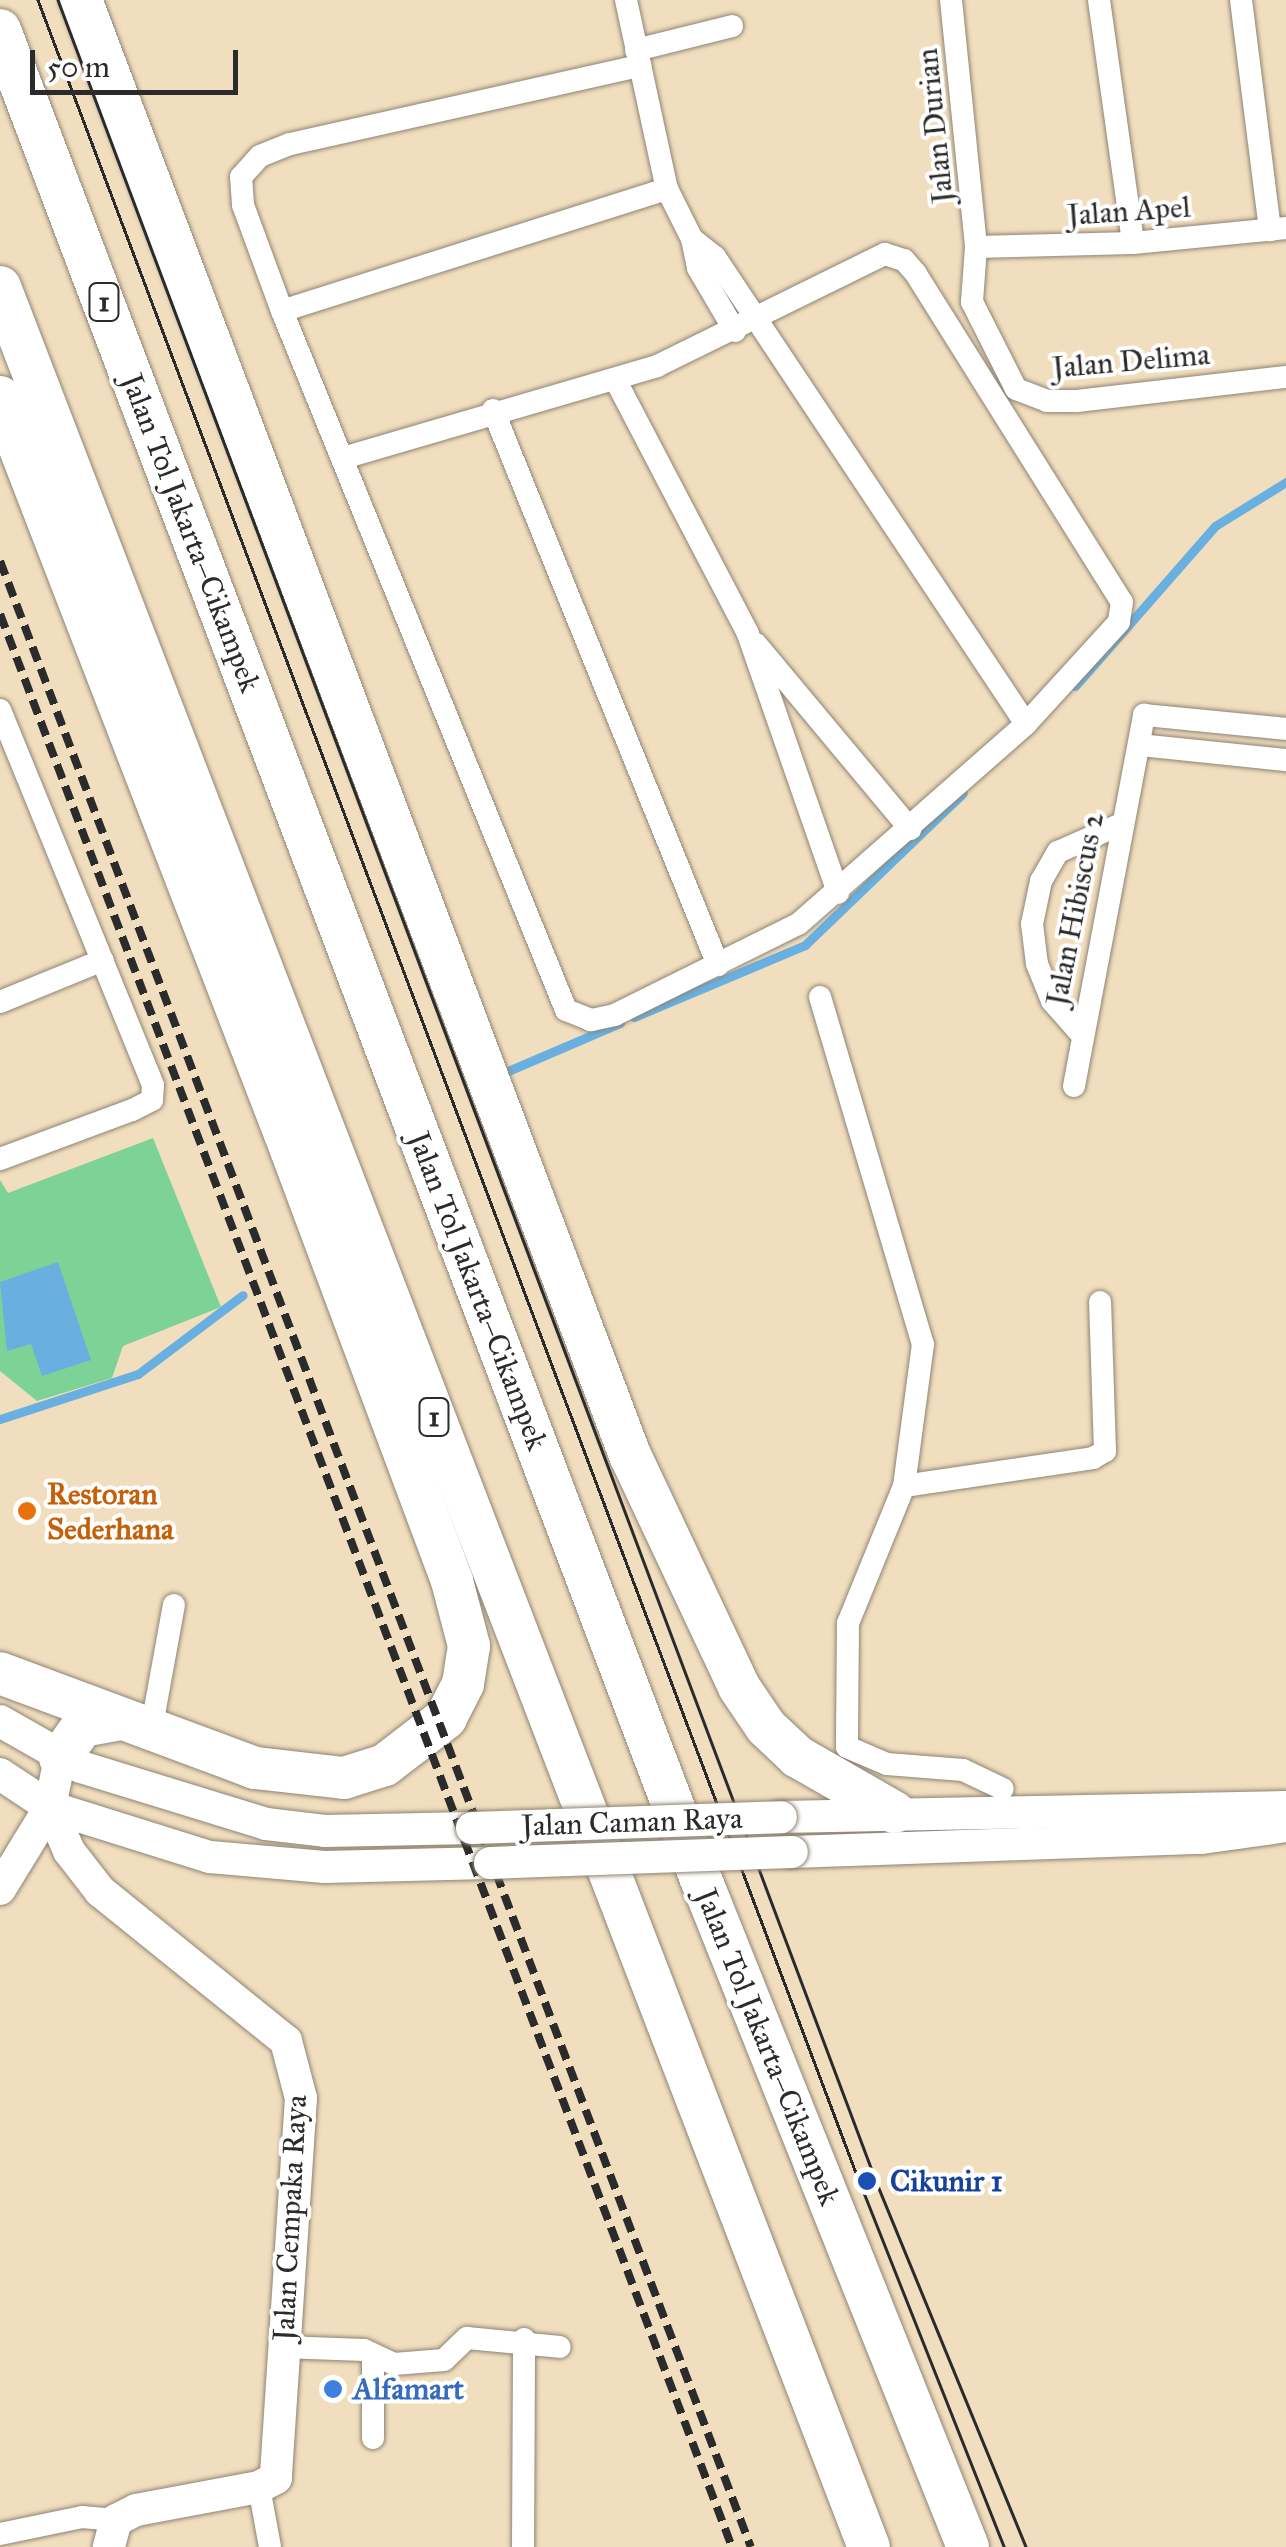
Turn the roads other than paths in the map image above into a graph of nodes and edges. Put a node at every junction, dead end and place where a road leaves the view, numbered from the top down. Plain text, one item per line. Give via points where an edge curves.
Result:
1 (6, 0) edge
2 (82, 0) edge
3 (626, 0) edge
4 (951, 0) edge
5 (1098, 0) edge
6 (1241, 0) edge
7 (732, 26) dead end
8 (0, 30) edge
9 (638, 58) junction
10 (667, 189) junction
11 (1278, 229) edge
12 (1133, 243) junction
13 (976, 246) junction
14 (0, 286) edge
15 (282, 311) junction
16 (745, 325) junction
17 (1286, 377) edge
18 (616, 380) junction
19 (0, 398) edge
20 (493, 410) junction
21 (343, 458) junction
22 (207, 574) junction
23 (748, 634) junction
24 (0, 710) edge
25 (1026, 724) junction
26 (1286, 729) edge
27 (5, 739) edge
28 (1140, 746) junction
29 (1286, 760) edge
30 (1121, 824) junction
31 (910, 828) junction
32 (838, 892) junction
33 (103, 960) junction
34 (718, 964) junction
35 (820, 997) dead end
36 (0, 1002) edge
37 (1082, 1035) junction
38 (1074, 1086) dead end
39 (0, 1159) edge
40 (1100, 1302) dead end
41 (904, 1486) junction
42 (174, 1605) dead end
43 (0, 1673) edge
44 (0, 1721) edge
45 (133, 1726) junction
46 (60, 1758) junction
47 (0, 1774) edge
48 (0, 1787) edge
49 (1003, 1788) dead end
50 (1286, 1807) edge
51 (50, 1808) junction
52 (894, 1812) junction
53 (1200, 1822) junction
54 (1286, 1826) edge
55 (0, 1872) edge
56 (0, 1889) edge
57 (524, 2339) junction
58 (283, 2347) junction
59 (560, 2347) dead end
60 (373, 2359) junction
61 (373, 2438) dead end
62 (259, 2487) junction
63 (0, 2534) edge
64 (113, 2534) edge
65 (270, 2547) edge
66 (523, 2547) edge
67 (868, 2547) edge
68 (968, 2547) edge

1 - 22 highway
2 - 52 highway via 630,1455 739,1687 766,1726 798,1757
3 - 9 street
4 - 13 street, Jalan Durian
5 - 12 street
6 - 11 street
7 - 9 street
8 - 22 highway, Jalan Tol Jakarta–Cikampek / 1
9 - 10 street
9 - 15 street via 260,156 241,177 243,205
10 - 15 street
10 - 16 street via 692,239 715,257
11 - 12 street, Jalan Apel
12 - 13 street, Jalan Apel
13 - 17 street, Jalan Delima via 972,302 978,324 1016,388 1032,396 1078,401
14 - 67 highway, 1
15 - 21 street
16 - 18 street
16 - 25 street
16 - 25 street via 885,254 904,260 916,274 1125,612
18 - 20 street
18 - 23 street
19 - 45 highway via 285,1134 452,1581 469,1646 446,1718 385,1766 344,1778 256,1768
20 - 21 street
20 - 34 street
21 - 34 street via 566,1010 591,1020 615,1014
22 - 68 highway, Jalan Tol Jakarta–Cikampek / 1 via 706,1892
23 - 31 street
23 - 32 street
24 - 27 street
25 - 31 street
26 - 28 street, Jalan Hibiscus 2 via 1144,715
27 - 33 street
28 - 29 street
28 - 30 street, Jalan Hibiscus 2
30 - 37 street, Jalan Hibiscus 2
30 - 37 street via 1058,852 1041,882 1032,924 1036,964 1052,1001
31 - 32 street
32 - 34 street via 798,924
33 - 36 street
33 - 39 street via 149,1066 152,1100
35 - 41 street via 923,1344
37 - 38 street, Jalan Hibiscus 2
40 - 41 street via 1105,1451
41 - 49 street via 848,1623 847,1747 887,1764 963,1770
42 - 45 street
43 - 45 highway
44 - 46 main road, Jalan Caman Raya
45 - 46 highway via 82,1726
46 - 51 main road
46 - 52 main road, Jalan Caman Raya, bridge via 266,1824 325,1831
47 - 51 main road, Jalan Caman Raya
48 - 55 main road via 14,1820
50 - 53 main road, Jalan Caman Raya
51 - 53 main road, Jalan Caman Raya, bridge via 210,1857 325,1866 834,1850
51 - 56 main road
51 - 58 main road, Jalan Cempaka Raya via 69,1851 100,1890 286,2041 301,2098
52 - 53 main road, Jalan Caman Raya
53 - 54 main road, Jalan Caman Raya
57 - 59 street
57 - 60 street via 466,2338 444,2360
57 - 66 street
58 - 60 street via 364,2350
58 - 62 main road, Jalan Cempaka Raya via 276,2478
60 - 61 street
62 - 64 main road via 136,2510
62 - 65 street
63 - 64 street via 82,2518

